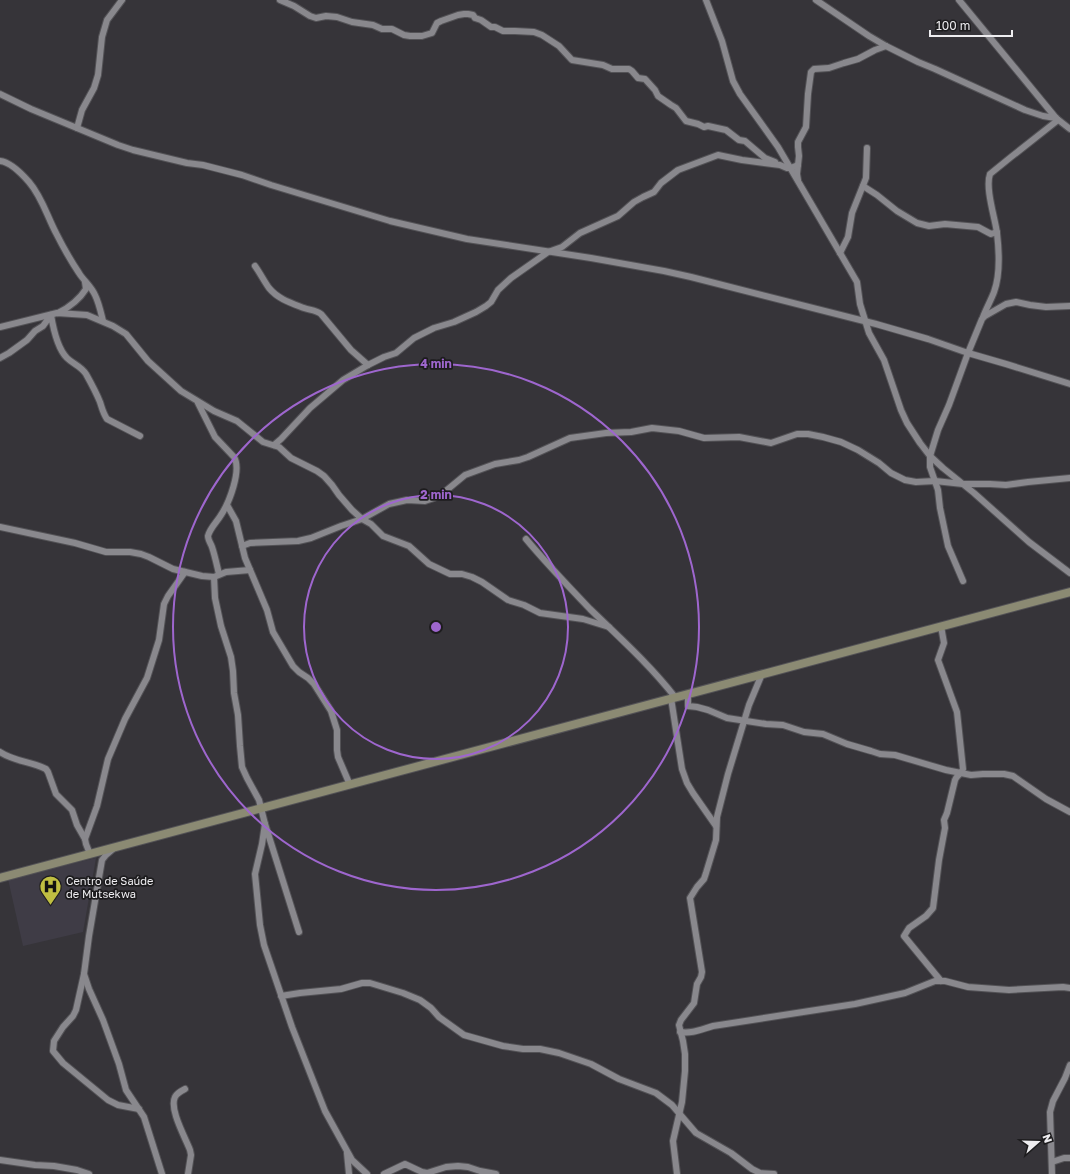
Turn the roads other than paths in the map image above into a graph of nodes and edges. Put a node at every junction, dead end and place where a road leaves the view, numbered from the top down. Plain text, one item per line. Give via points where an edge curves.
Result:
1 (122, 0) edge
2 (280, 0) edge
3 (706, 0) edge
4 (816, 0) edge
5 (959, 0) edge
6 (886, 46) junction
7 (0, 94) edge
8 (1057, 119) junction
9 (77, 128) junction
10 (1070, 129) edge
11 (867, 148) dead end
12 (0, 161) edge
13 (780, 165) junction
14 (798, 165) junction
15 (790, 168) junction
16 (798, 181) junction
17 (863, 186) junction
18 (997, 232) junction
19 (548, 252) junction
20 (840, 253) junction
21 (255, 266) dead end
22 (84, 279) junction
23 (1070, 306) edge
24 (54, 314) junction
25 (982, 319) junction
26 (103, 321) junction
27 (864, 321) junction
28 (0, 327) edge
29 (968, 353) junction
30 (0, 358) edge
31 (368, 365) junction
32 (1070, 384) edge
33 (196, 400) junction
34 (140, 436) dead end
35 (274, 445) junction
36 (930, 456) junction
37 (1070, 478) edge
38 (935, 481) junction
39 (963, 484) junction
40 (227, 505) junction
41 (362, 519) junction
42 (0, 527) edge
43 (526, 539) dead end
44 (242, 546) junction
45 (250, 570) junction
46 (185, 572) junction
47 (1070, 573) edge
48 (216, 576) junction
49 (963, 581) dead end
50 (1070, 592) edge
51 (941, 626) junction
52 (609, 628) junction
53 (762, 674) junction
54 (688, 694) junction
55 (673, 698) junction
56 (745, 721) junction
57 (0, 752) edge
58 (960, 773) junction
59 (350, 785) junction
60 (260, 804) junction
61 (1070, 812) edge
62 (265, 824) junction
63 (716, 826) junction
64 (85, 839) junction
65 (114, 848) junction
66 (92, 854) junction
67 (102, 860) junction
68 (0, 878) edge
69 (299, 932) dead end
70 (84, 974) junction
71 (941, 981) junction
72 (1070, 988) edge
73 (281, 996) junction
74 (680, 1032) junction
75 (1070, 1065) edge
76 (185, 1089) dead end
77 (139, 1109) junction
78 (680, 1113) junction
79 (346, 1151) junction
80 (1070, 1158) edge
81 (0, 1160) edge
82 (1052, 1162) junction
83 (89, 1174) edge
84 (162, 1174) edge
85 (188, 1174) edge
86 (349, 1174) edge
87 (367, 1174) edge
88 (384, 1174) edge
89 (496, 1174) edge
90 (677, 1174) edge
91 (774, 1174) edge
92 (1052, 1174) edge

1 - 9 street via 107,20 102,37 98,75
2 - 13 street via 316,18 337,17 410,36 432,33 437,23 464,14 473,15 491,27 503,31 534,32 554,42 572,60 612,69 629,69 638,78 645,79 658,96 676,108 686,121 726,130 739,140 745,141 765,158
3 - 15 street via 722,41 733,81
4 - 6 street
5 - 8 street
6 - 8 street via 1006,103
6 - 14 street via 858,59 829,68 814,69 807,100 806,127 798,142
7 - 9 street
8 - 10 street
8 - 18 street via 990,174 990,196
9 - 19 street via 133,150 242,175 412,226 467,239
11 - 17 street via 866,178
12 - 22 street via 20,173 34,189 56,234
13 - 15 street
13 - 19 street via 718,155 705,159 678,170 654,192 634,202 618,216 580,233 562,247
14 - 15 street
14 - 16 street
15 - 16 street
16 - 20 street
17 - 18 street via 917,222 929,226 945,224 978,227 991,234
17 - 20 street via 852,213 848,237
18 - 25 street via 995,291
19 - 27 street via 664,271
19 - 31 street via 511,278 498,290 491,302 476,312 434,328 414,338 396,354
20 - 27 street via 857,282
21 - 31 street via 269,288 285,301 318,311 351,350
22 - 24 street via 86,289 82,295 76,302
22 - 26 street via 96,296
23 - 25 street via 1016,302 1006,304
24 - 26 street via 86,315
24 - 28 street
24 - 30 street via 27,340
24 - 34 street via 53,327 64,354 85,373 100,402 103,414 107,419
25 - 29 street
26 - 33 street via 126,334 166,378
27 - 29 street
27 - 36 street via 884,360 907,423
29 - 32 street
29 - 36 street
31 - 35 street via 343,380 310,408 282,440
33 - 35 street via 237,422 263,442
33 - 40 street via 215,436 236,460 234,486
35 - 41 street via 291,458 324,476 338,495
36 - 38 street via 930,467
36 - 39 street
37 - 39 street via 1006,485
38 - 39 street
38 - 41 street via 905,480 858,450 840,442 808,434 797,434 771,443 739,437 704,438 652,428 566,439 528,457 495,464 464,475 434,498 389,504
38 - 49 street via 948,546
39 - 47 street via 1029,542
40 - 44 street via 236,521
40 - 48 street via 208,536 213,548
41 - 44 street via 298,541 250,543
41 - 52 street via 383,536 409,546 429,564 450,574 472,577 512,602 540,613 583,619
42 - 46 street via 106,552 141,554
43 - 52 street
44 - 45 street
45 - 48 street via 226,572
45 - 59 street via 267,610 273,632 293,666 314,684 331,711 337,730 338,757
46 - 48 street
46 - 64 street via 164,604 159,640 147,678 125,719 108,759 97,806
48 - 60 street via 215,598 220,626 233,671 242,767
50 - 51 street
51 - 53 street
51 - 58 street via 944,643 938,660 957,712 963,769
52 - 55 street via 659,677
53 - 54 street
53 - 56 street
54 - 55 street
54 - 56 street via 688,706
55 - 59 street
55 - 63 street via 682,769 687,783
56 - 58 street via 783,725 804,732 823,734 880,754 894,754
56 - 63 street via 728,774
57 - 64 street via 14,760 46,769 56,794 72,810
58 - 61 street via 1013,776
58 - 71 street via 955,780 944,820 933,908 909,928 904,936
59 - 60 street via 271,806
60 - 62 street
60 - 65 street
62 - 69 street
62 - 73 street via 254,874 264,945
63 - 74 street via 716,840 704,879 690,898 702,972 694,1003 679,1025
64 - 66 street
65 - 66 street
65 - 67 street
66 - 67 street via 99,855
66 - 68 street
67 - 70 street
70 - 77 street via 111,1042 126,1090
70 - 77 street via 76,1010 54,1041 53,1051 69,1068 108,1100 118,1106
71 - 72 street via 990,989
71 - 74 street via 855,1004 713,1026 694,1032
73 - 78 street via 339,990 370,983 420,1000 464,1035 503,1046 560,1053 591,1064 619,1079 656,1093
73 - 79 street via 325,1112
74 - 78 street via 685,1054
75 - 82 street via 1050,1112
76 - 85 street via 176,1095 173,1103 190,1150
77 - 84 street via 144,1117
78 - 90 street via 673,1141
78 - 91 street via 696,1133 731,1153 752,1169 760,1173
79 - 86 street
79 - 87 street
80 - 82 street
81 - 83 street via 54,1166
82 - 92 street
88 - 89 street via 406,1164 427,1173 458,1166

